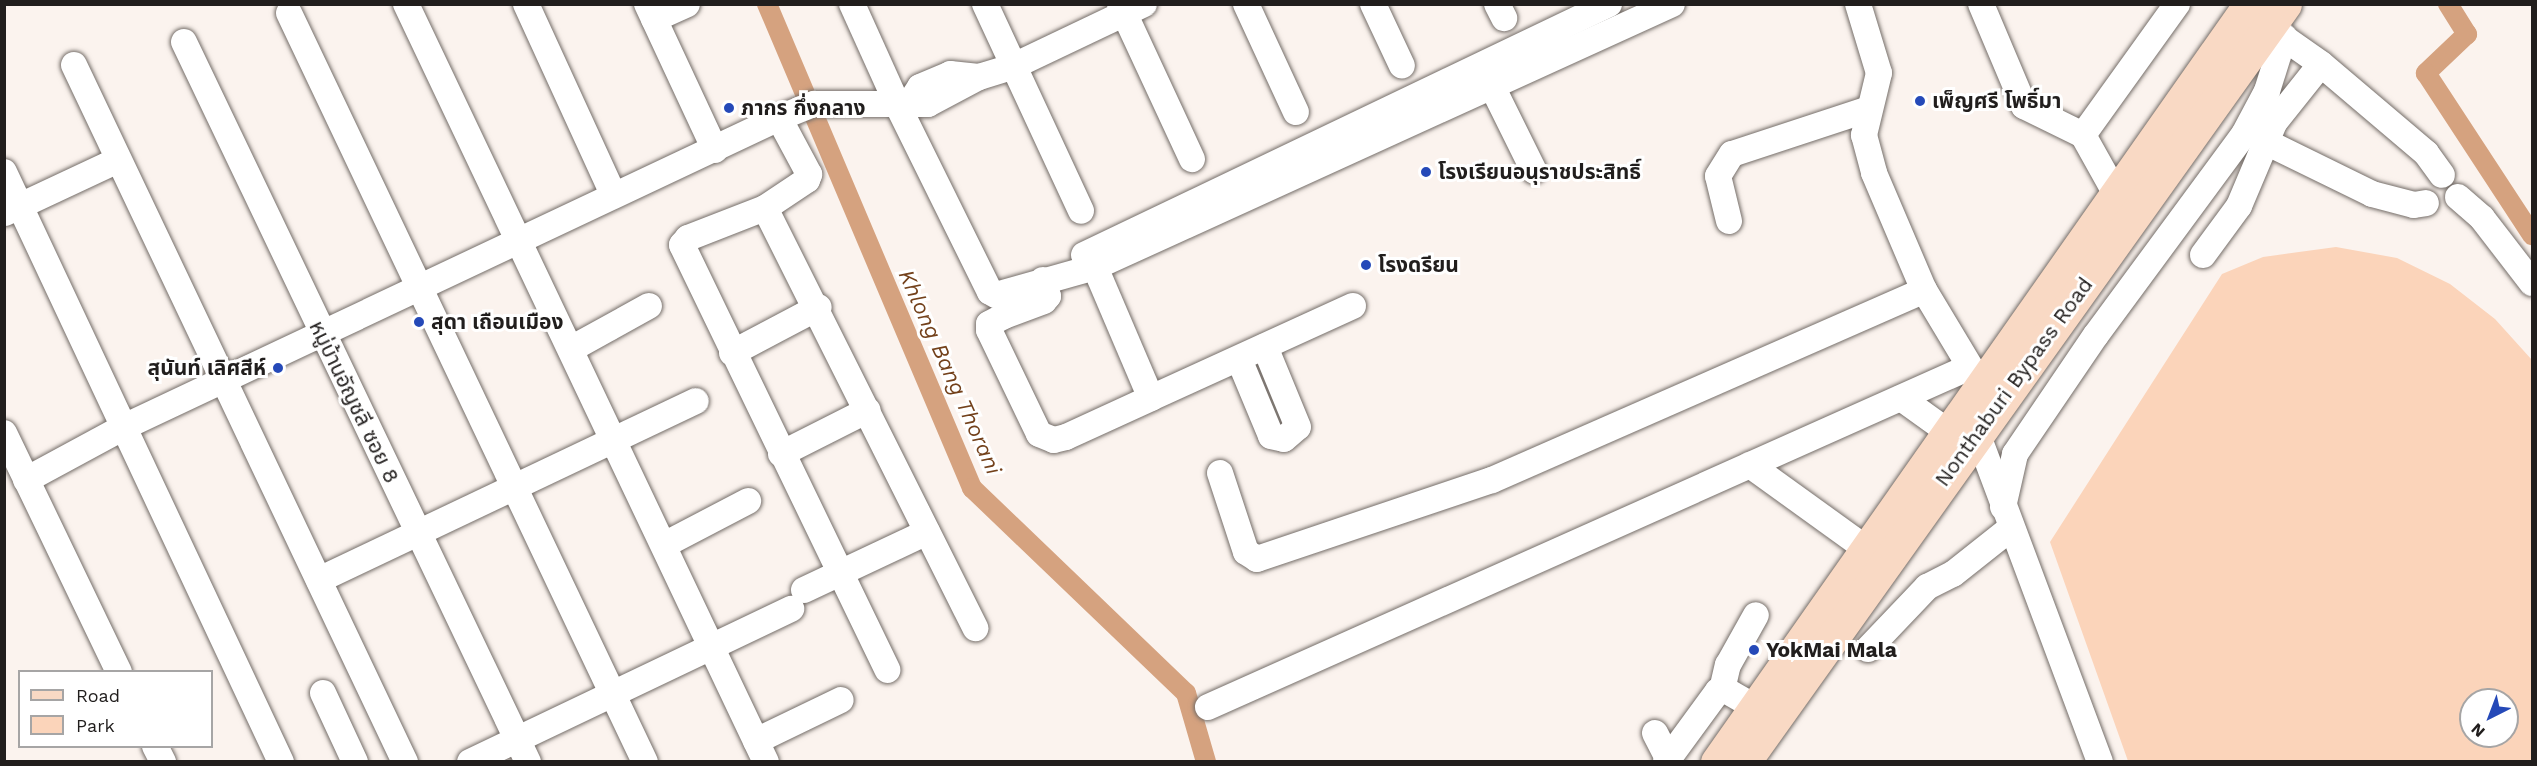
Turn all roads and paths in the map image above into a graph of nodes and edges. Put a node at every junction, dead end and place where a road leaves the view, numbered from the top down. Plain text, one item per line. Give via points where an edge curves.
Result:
1 (406, 4) edge
2 (526, 4) edge
3 (687, 4) edge
4 (852, 4) edge
5 (985, 4) edge
6 (1246, 4) edge
7 (1373, 4) edge
8 (1609, 4) edge
9 (1672, 4) edge
10 (1858, 4) edge
11 (1981, 4) edge
12 (2177, 4) edge
13 (1129, 7) edge
14 (651, 12) edge
15 (289, 13) dead end
16 (2264, 14) edge
17 (184, 42) dead end
18 (1481, 63) junction
19 (2321, 64) junction
20 (74, 65) dead end
21 (1014, 66) junction
22 (1402, 66) dead end
23 (1492, 87) junction
24 (904, 106) junction
25 (1869, 109) junction
26 (796, 111) junction
27 (1296, 112) dead end
28 (2083, 135) junction
29 (2266, 142) junction
30 (715, 150) junction
31 (1192, 159) dead end
32 (118, 160) junction
33 (1534, 171) dead end
34 (4, 172) edge
35 (2442, 175) junction
36 (1263, 181) junction
37 (613, 194) junction
38 (2116, 194) junction
39 (2458, 198) junction
40 (2426, 203) junction
41 (765, 208) junction
42 (12, 209) edge
43 (1081, 211) dead end
44 (1729, 221) dead end
45 (518, 245) junction
46 (2203, 255) dead end
47 (1095, 267) junction
48 (1053, 276) junction
49 (2532, 283) edge
50 (1924, 290) junction
51 (418, 291) junction
52 (649, 306) dead end
53 (1353, 306) dead end
54 (819, 307) junction
55 (322, 336) junction
56 (1265, 346) junction
57 (571, 349) junction
58 (732, 353) junction
59 (1239, 359) junction
60 (1975, 375) junction
61 (222, 383) junction
62 (1151, 398) junction
63 (1901, 398) junction
64 (696, 401) dead end
65 (868, 410) junction
66 (126, 426) junction
67 (1962, 432) junction
68 (4, 433) edge
69 (614, 442) junction
70 (781, 453) junction
71 (1750, 465) junction
72 (1220, 473) dead end
73 (26, 480) junction
74 (515, 488) junction
75 (748, 501) dead end
76 (2007, 518) junction
77 (927, 531) junction
78 (418, 534) junction
79 (664, 545) junction
80 (1865, 548) junction
81 (840, 573) junction
82 (319, 580) junction
83 (1756, 615) dead end
84 (975, 628) dead end
85 (713, 648) junction
86 (1868, 649) dead end
87 (118, 670) edge
88 (887, 670) dead end
89 (1722, 690) junction
90 (323, 693) dead end
91 (613, 694) junction
92 (841, 700) dead end
93 (1208, 707) dead end
94 (1755, 707) junction
95 (1655, 733) dead end
96 (517, 738) junction
97 (156, 748) edge
98 (761, 751) edge
99 (1668, 761) edge
100 (163, 762) edge
101 (281, 762) edge
102 (355, 762) edge
103 (405, 762) edge
104 (470, 762) edge
105 (528, 762) edge
106 (645, 762) edge
107 (1717, 762) edge
108 (1744, 762) edge
109 (2100, 762) edge

1 - 45 street
2 - 37 street
3 - 14 street
4 - 24 street
5 - 21 street
6 - 27 street
7 - 22 street
8 - 18 street
9 - 23 street
10 - 25 street via 1878,74 1877,95
11 - 28 street via 2024,106
12 - 28 street
13 - 21 street
13 - 31 street
14 - 30 street
15 - 51 street
16 - 19 street
16 - 38 main road, Nonthaburi Bypass Road
16 - 67 main road, Nonthaburi Bypass Road
16 - 76 street via 2266,91 2244,134 2096,335 2015,454
17 - 55 street, หมู่บ้านอัญชลี ซอย 8
18 - 23 street
18 - 36 street
19 - 29 street via 2274,123
19 - 35 street via 2426,153
20 - 32 street
21 - 24 street via 979,77 950,74 921,87
21 - 43 street
23 - 33 street
23 - 36 street
24 - 26 street
24 - 48 street via 990,292 1012,294
25 - 44 street via 1732,154 1718,176
25 - 50 street via 1866,147
26 - 30 street
26 - 41 street via 809,174 803,184
28 - 38 street
29 - 40 street via 2372,194 2414,205
29 - 46 street via 2239,206
30 - 37 street
32 - 42 street
32 - 61 street
34 - 42 street
35 - 39 street via 2456,182
35 - 40 street via 2424,188
36 - 47 street
36 - 48 street via 1086,253
37 - 45 street
38 - 60 main road, Nonthaburi Bypass Road
39 - 40 street via 2448,209
39 - 49 street via 2482,218
41 - 54 street
41 - 58 street via 688,238 682,245
42 - 66 street
45 - 51 street
45 - 57 street
47 - 48 street
47 - 62 street
48 - 62 street via 1044,301 989,324 1039,434 1054,440 1066,437
50 - 60 street
50 - 72 street via 1492,480 1257,559 1246,552
51 - 55 street
51 - 74 street
52 - 57 street
53 - 56 street
54 - 58 street
54 - 65 street
55 - 61 street
55 - 78 street, หมู่บ้านอัญชลี ซอย 8
56 - 59 street
56 - 59 street via 1298,427 1284,439 1271,436
57 - 69 street
58 - 70 street
59 - 62 street
60 - 63 street
60 - 67 main road, Nonthaburi Bypass Road
61 - 66 street
61 - 82 street
63 - 67 street
63 - 71 street
64 - 69 street
65 - 70 street
65 - 77 street
66 - 73 street
66 - 101 street
67 - 76 street
67 - 80 main road, Nonthaburi Bypass Road
67 - 108 main road, Nonthaburi Bypass Road
68 - 73 street
69 - 74 street
69 - 79 street
70 - 81 street
71 - 80 street
71 - 93 street
73 - 87 street
74 - 78 street
74 - 91 street
75 - 79 street
76 - 86 street via 1953,574 1927,587
76 - 109 street
77 - 81 street
77 - 84 street
78 - 82 street
78 - 96 street, หมู่บ้านอัญชลี ซอย 8
79 - 85 street
80 - 94 main road, Nonthaburi Bypass Road
81 - 85 street
81 - 88 street
82 - 103 street
83 - 89 street via 1728,664
85 - 91 street
85 - 98 street
89 - 94 street
89 - 99 street via 1709,699
90 - 102 street
91 - 96 street
91 - 106 street
92 - 98 street
94 - 107 main road, Nonthaburi Bypass Road
95 - 99 street
96 - 104 street
96 - 105 street, หมู่บ้านอัญชลี ซอย 8
97 - 100 street

